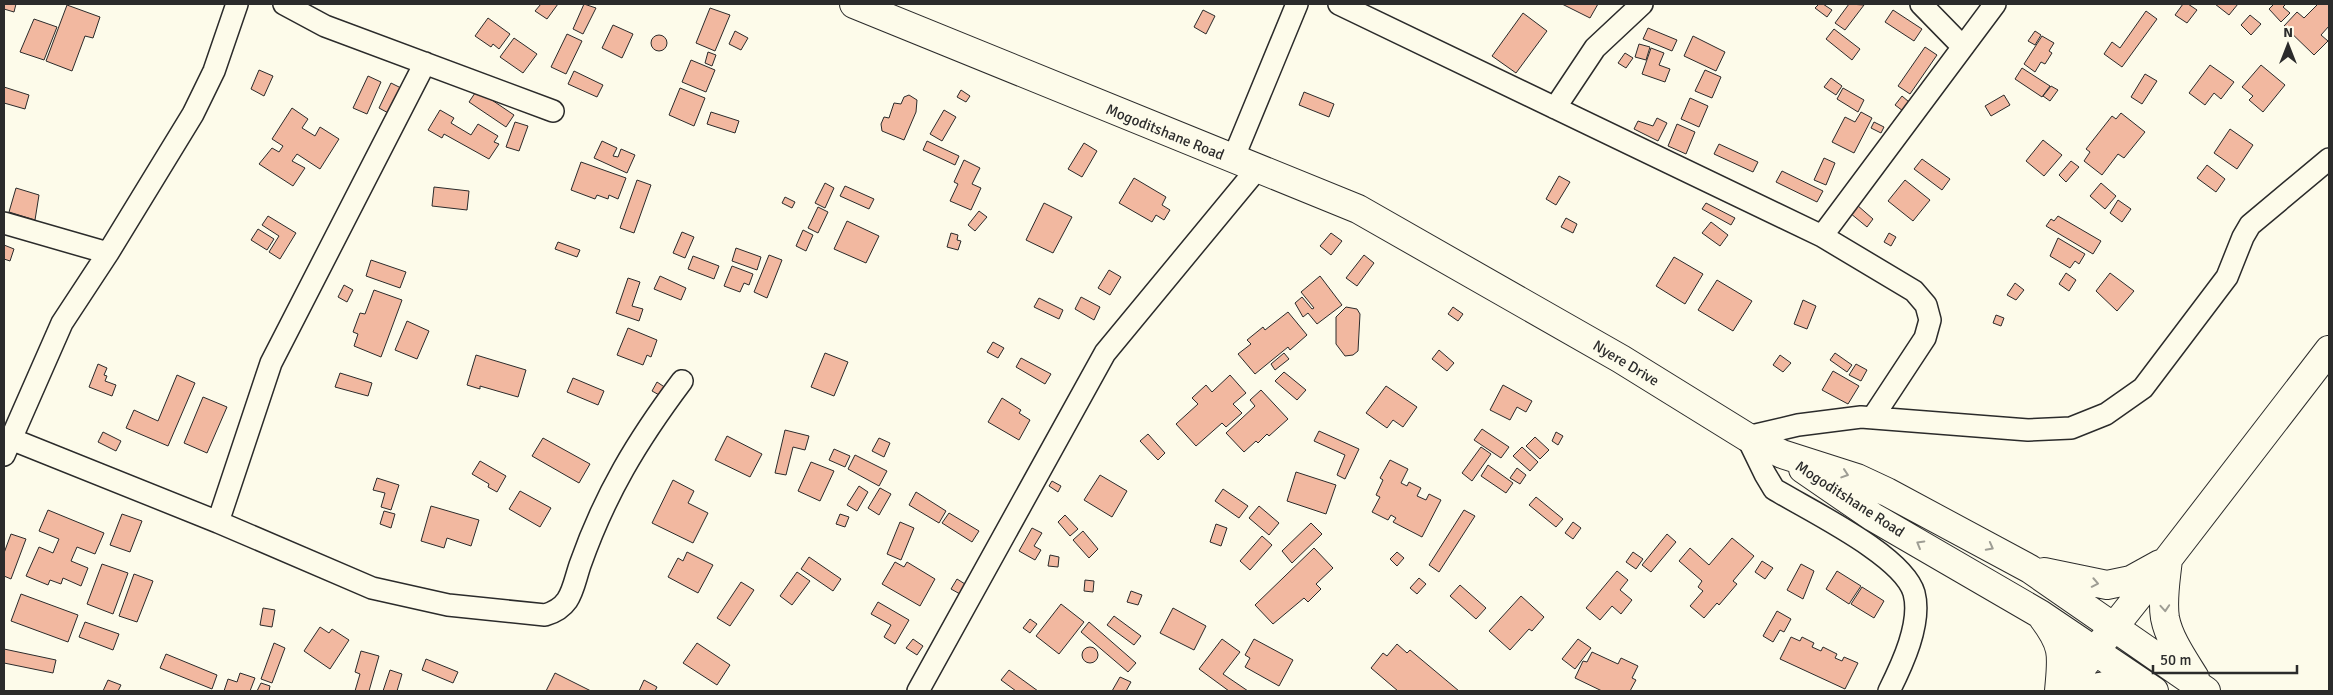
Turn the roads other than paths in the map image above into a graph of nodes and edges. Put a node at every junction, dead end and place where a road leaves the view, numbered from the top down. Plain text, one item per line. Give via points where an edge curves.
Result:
1 (237, 4) edge
2 (284, 4) edge
3 (854, 4) edge
4 (1297, 4) edge
5 (1339, 4) edge
6 (1642, 4) edge
7 (1921, 4) edge
8 (1995, 4) edge
9 (1964, 47) junction
10 (425, 63) junction
11 (1556, 108) junction
12 (553, 111) dead end
13 (2329, 159) edge
14 (1245, 164) junction
15 (4, 223) edge
16 (1822, 236) junction
17 (108, 254) junction
18 (1471, 272) joint
19 (2329, 350) edge
20 (682, 381) dead end
21 (1873, 416) junction
22 (1747, 437) junction
23 (7, 447) edge
24 (1782, 454) junction
25 (218, 522) junction
26 (2168, 560) junction
27 (2030, 569) junction
28 (2040, 614) junction
29 (2115, 626) junction
30 (2096, 650) junction
31 (2202, 688) edge
32 (918, 691) edge
33 (1889, 691) edge
34 (2061, 691) edge
35 (2077, 691) edge
36 (2146, 691) edge
37 (2154, 691) edge

1 - 17 street via 214,71 193,114
2 - 10 street via 325,26
3 - 14 main road, Mogoditshane Road
4 - 14 street
5 - 11 street
6 - 11 street via 1594,48
7 - 9 street
8 - 9 street
9 - 16 street
10 - 12 street
10 - 25 street via 271,363
11 - 16 street
13 - 21 street via 2250,225 2228,277 2143,388 2106,414 2071,428 2028,430
14 - 18 main road, Mogoditshane Road via 1358,209
14 - 32 street via 1105,353
15 - 17 street
16 - 21 street via 1914,291 1926,304 1930,320 1925,338
17 - 23 street via 62,323
18 - 22 main road, Nyere Drive
19 - 26 main road
20 - 25 street via 645,430 626,463 594,528 569,599 559,611 546,615 448,605 372,588
21 - 22 street via 1798,425
22 - 24 main road, Nyere Drive
22 - 33 street via 1774,489 1882,554 1906,575 1914,593 1914,629
23 - 25 street
24 -> 27 main road, Mogoditshane Road via 1880,488
28 -> 24 main road, Mogoditshane Road via 1873,517
27 -> 26 main road via 2107,585 2131,580
26 - 29 main road
26 -> 31 main road via 2165,619 2174,642
27 - 29 main road, Mogoditshane Road
28 - 30 main road, Mogoditshane Road
28 - 34 main road via 2057,637 2061,650
29 - 30 main road
29 - 31 main road, Mogoditshane Road
30 - 34 main road
30 - 37 main road, Mogoditshane Road
35 - 36 main road via 2116,684

